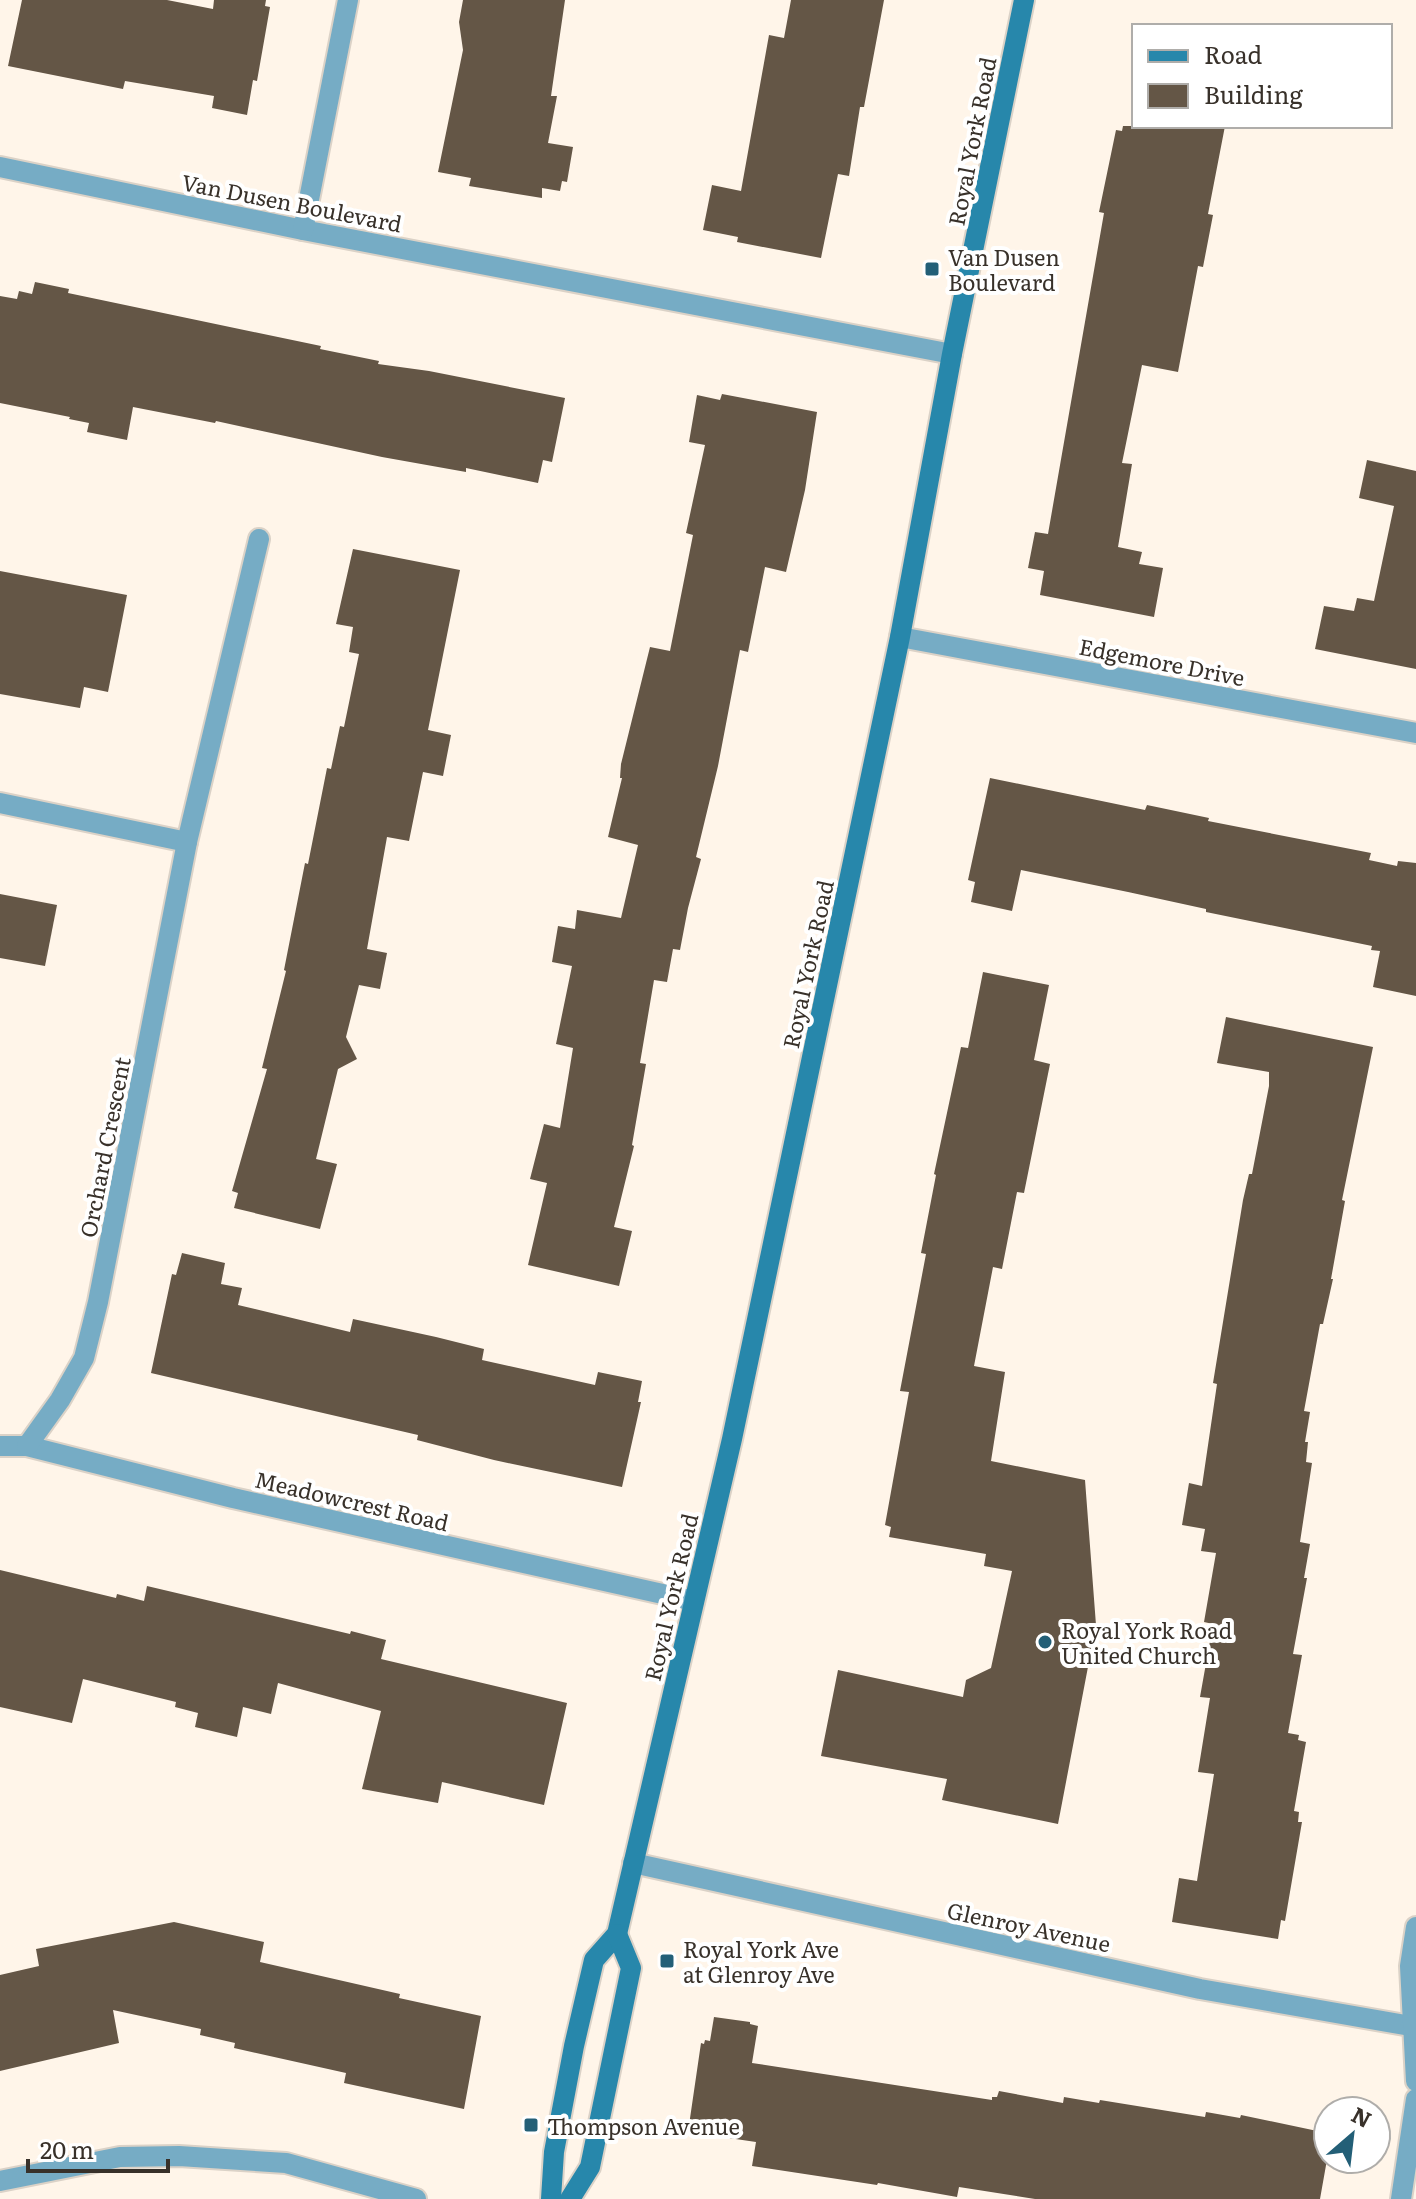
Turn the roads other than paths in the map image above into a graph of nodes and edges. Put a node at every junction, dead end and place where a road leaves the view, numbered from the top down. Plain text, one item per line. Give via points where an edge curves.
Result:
1 (348, 0) edge
2 (1024, 0) edge
3 (0, 167) edge
4 (303, 230) junction
5 (952, 354) junction
6 (259, 539) dead end
7 (900, 637) junction
8 (1416, 733) edge
9 (0, 803) edge
10 (187, 842) junction
11 (0, 1446) edge
12 (27, 1446) junction
13 (694, 1601) junction
14 (633, 1863) junction
15 (1416, 1927) edge
16 (617, 1934) junction
17 (1415, 2027) edge
18 (1416, 2081) edge
19 (1416, 2099) edge
20 (0, 2181) edge
21 (416, 2199) edge
22 (551, 2199) edge
23 (570, 2199) edge
24 (1401, 2199) edge

1 - 4 street
2 - 5 main road, Royal York Road
3 - 4 street, Van Dusen Boulevard
4 - 5 street, Van Dusen Boulevard
5 - 7 main road, Royal York Road
6 - 10 street, Orchard Crescent
7 - 8 street, Edgemore Drive
7 - 13 main road, Royal York Road
9 - 10 street
10 - 12 street, Orchard Crescent via 84,1358
11 - 12 street, Meadowcrest Road
12 - 13 street, Meadowcrest Road via 233,1498
13 - 14 main road, Royal York Road
14 - 16 main road, Royal York Road
14 - 17 street, Glenroy Avenue via 1200,1989
15 - 17 street via 1410,1966
16 - 22 main road, Royal York Road via 594,1960 554,2152
16 - 23 main road via 631,1968 590,2167
17 - 18 street
19 - 24 street
20 - 21 street via 120,2157 179,2156 286,2163

